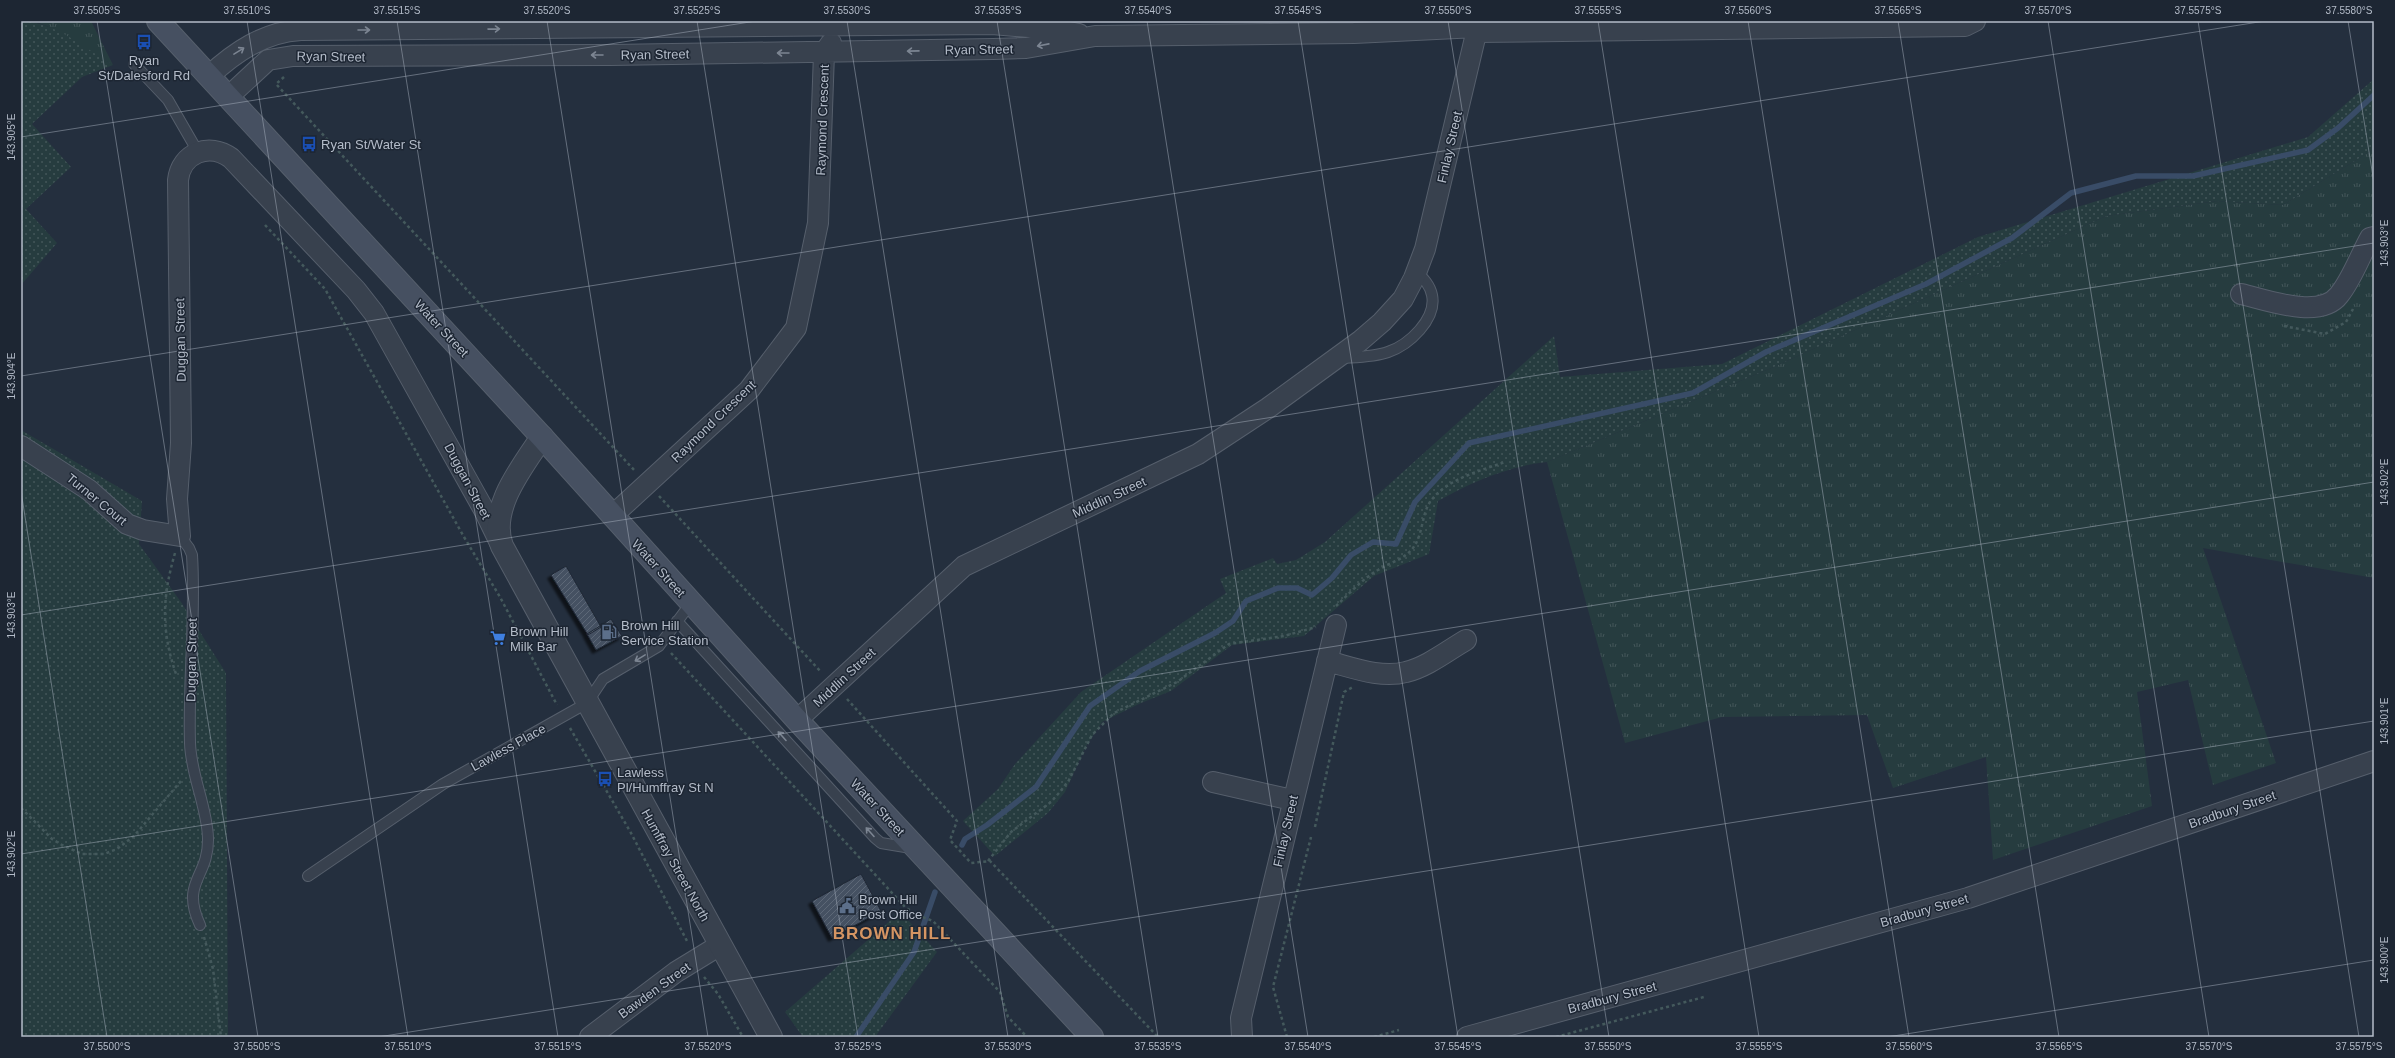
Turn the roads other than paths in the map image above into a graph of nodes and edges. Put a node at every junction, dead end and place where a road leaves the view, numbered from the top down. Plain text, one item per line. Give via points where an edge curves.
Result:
1 (158, 21) edge
2 (624, 21) edge
3 (1975, 21) edge
4 (700, 24) edge
5 (1811, 24) edge
6 (831, 26) junction
7 (1478, 26) edge
8 (601, 28) junction
9 (1183, 28) edge
10 (1015, 37) junction
11 (824, 53) junction
12 (134, 64) dead end
13 (209, 76) junction
14 (228, 97) junction
15 (198, 152) junction
16 (2374, 238) edge
17 (1417, 272) junction
18 (2241, 294) dead end
19 (1337, 358) junction
20 (542, 437) junction
21 (21, 446) edge
22 (612, 516) junction
23 (180, 536) junction
24 (502, 546) junction
25 (691, 603) junction
26 (1329, 618) road end
27 (677, 621) junction
28 (1466, 640) dead end
29 (1327, 661) junction
30 (586, 703) junction
31 (797, 720) junction
32 (2374, 761) edge
33 (1213, 782) dead end
34 (1292, 800) junction
35 (918, 849) junction
36 (308, 876) dead end
37 (200, 925) road end
38 (720, 945) junction
39 (590, 1037) edge
40 (771, 1037) edge
41 (1092, 1037) edge
42 (1242, 1037) edge
43 (1467, 1037) edge

1 - 13 main road, Water Street
2 - 8 street
3 - 5 street, Ryan Street via 1965,26
4 - 6 street, Ryan Street
4 - 8 street, Ryan Street
5 - 7 street, Ryan Street
6 - 10 street, Ryan Street
6 - 11 street, Raymond Crescent via 831,45
7 - 9 street, Ryan Street via 1354,33
7 - 17 street, Finlay Street via 1425,249
13 -> 8 street, Ryan Street via 233,55 251,44 274,34 293,30
9 - 10 street, Ryan Street via 1095,36 1054,29
10 -> 11 street, Ryan Street
11 -> 14 street, Ryan Street via 293,56 274,58 265,62
11 - 22 street, Raymond Crescent via 818,223 796,328 749,390
12 - 15 lane via 168,100
13 - 14 main road, Water Street
14 - 20 main road, Water Street
15 - 23 street, Duggan Street via 183,164 178,180 182,443 177,505
15 - 24 street, Duggan Street via 217,150 231,158 371,308
16 - 18 street via 2370,238 2339,295 2327,305 2310,309
17 - 19 street, Middlin Street via 1403,299 1392,312 1374,330
17 - 19 lane via 1428,286 1432,300 1429,315 1415,335 1403,346 1388,353
19 - 31 street, Middlin Street via 1198,454 964,566
20 - 22 main road, Water Street
20 - 24 street, Humffray Street North via 514,481 501,510 497,530
21 - 23 street, Turner Court via 89,490 127,524 143,530
22 - 25 main road, Water Street
23 - 37 lane, Duggan Street via 189,548 192,559 191,751 205,812 208,838 205,862 191,896
24 - 30 street, Humffray Street North
25 - 27 lane, Lawless Place
25 - 31 main road, Water Street
26 - 29 street, Finlay Street
27 -> 30 lane, Lawless Place via 659,646 603,679
35 -> 27 lane via 881,843 875,838
28 - 29 street via 1406,672 1385,674
29 - 34 street, Finlay Street
30 - 36 lane, Lawless Place via 443,784
30 - 38 street, Humffray Street North
31 - 35 main road, Water Street
32 - 43 street, Bradbury Street via 1968,898
33 - 34 street
34 - 42 street, Finlay Street via 1241,1018
35 - 41 main road, Water Street
38 - 39 street, Bawden Street via 676,972
38 - 40 street, Humffray Street North

